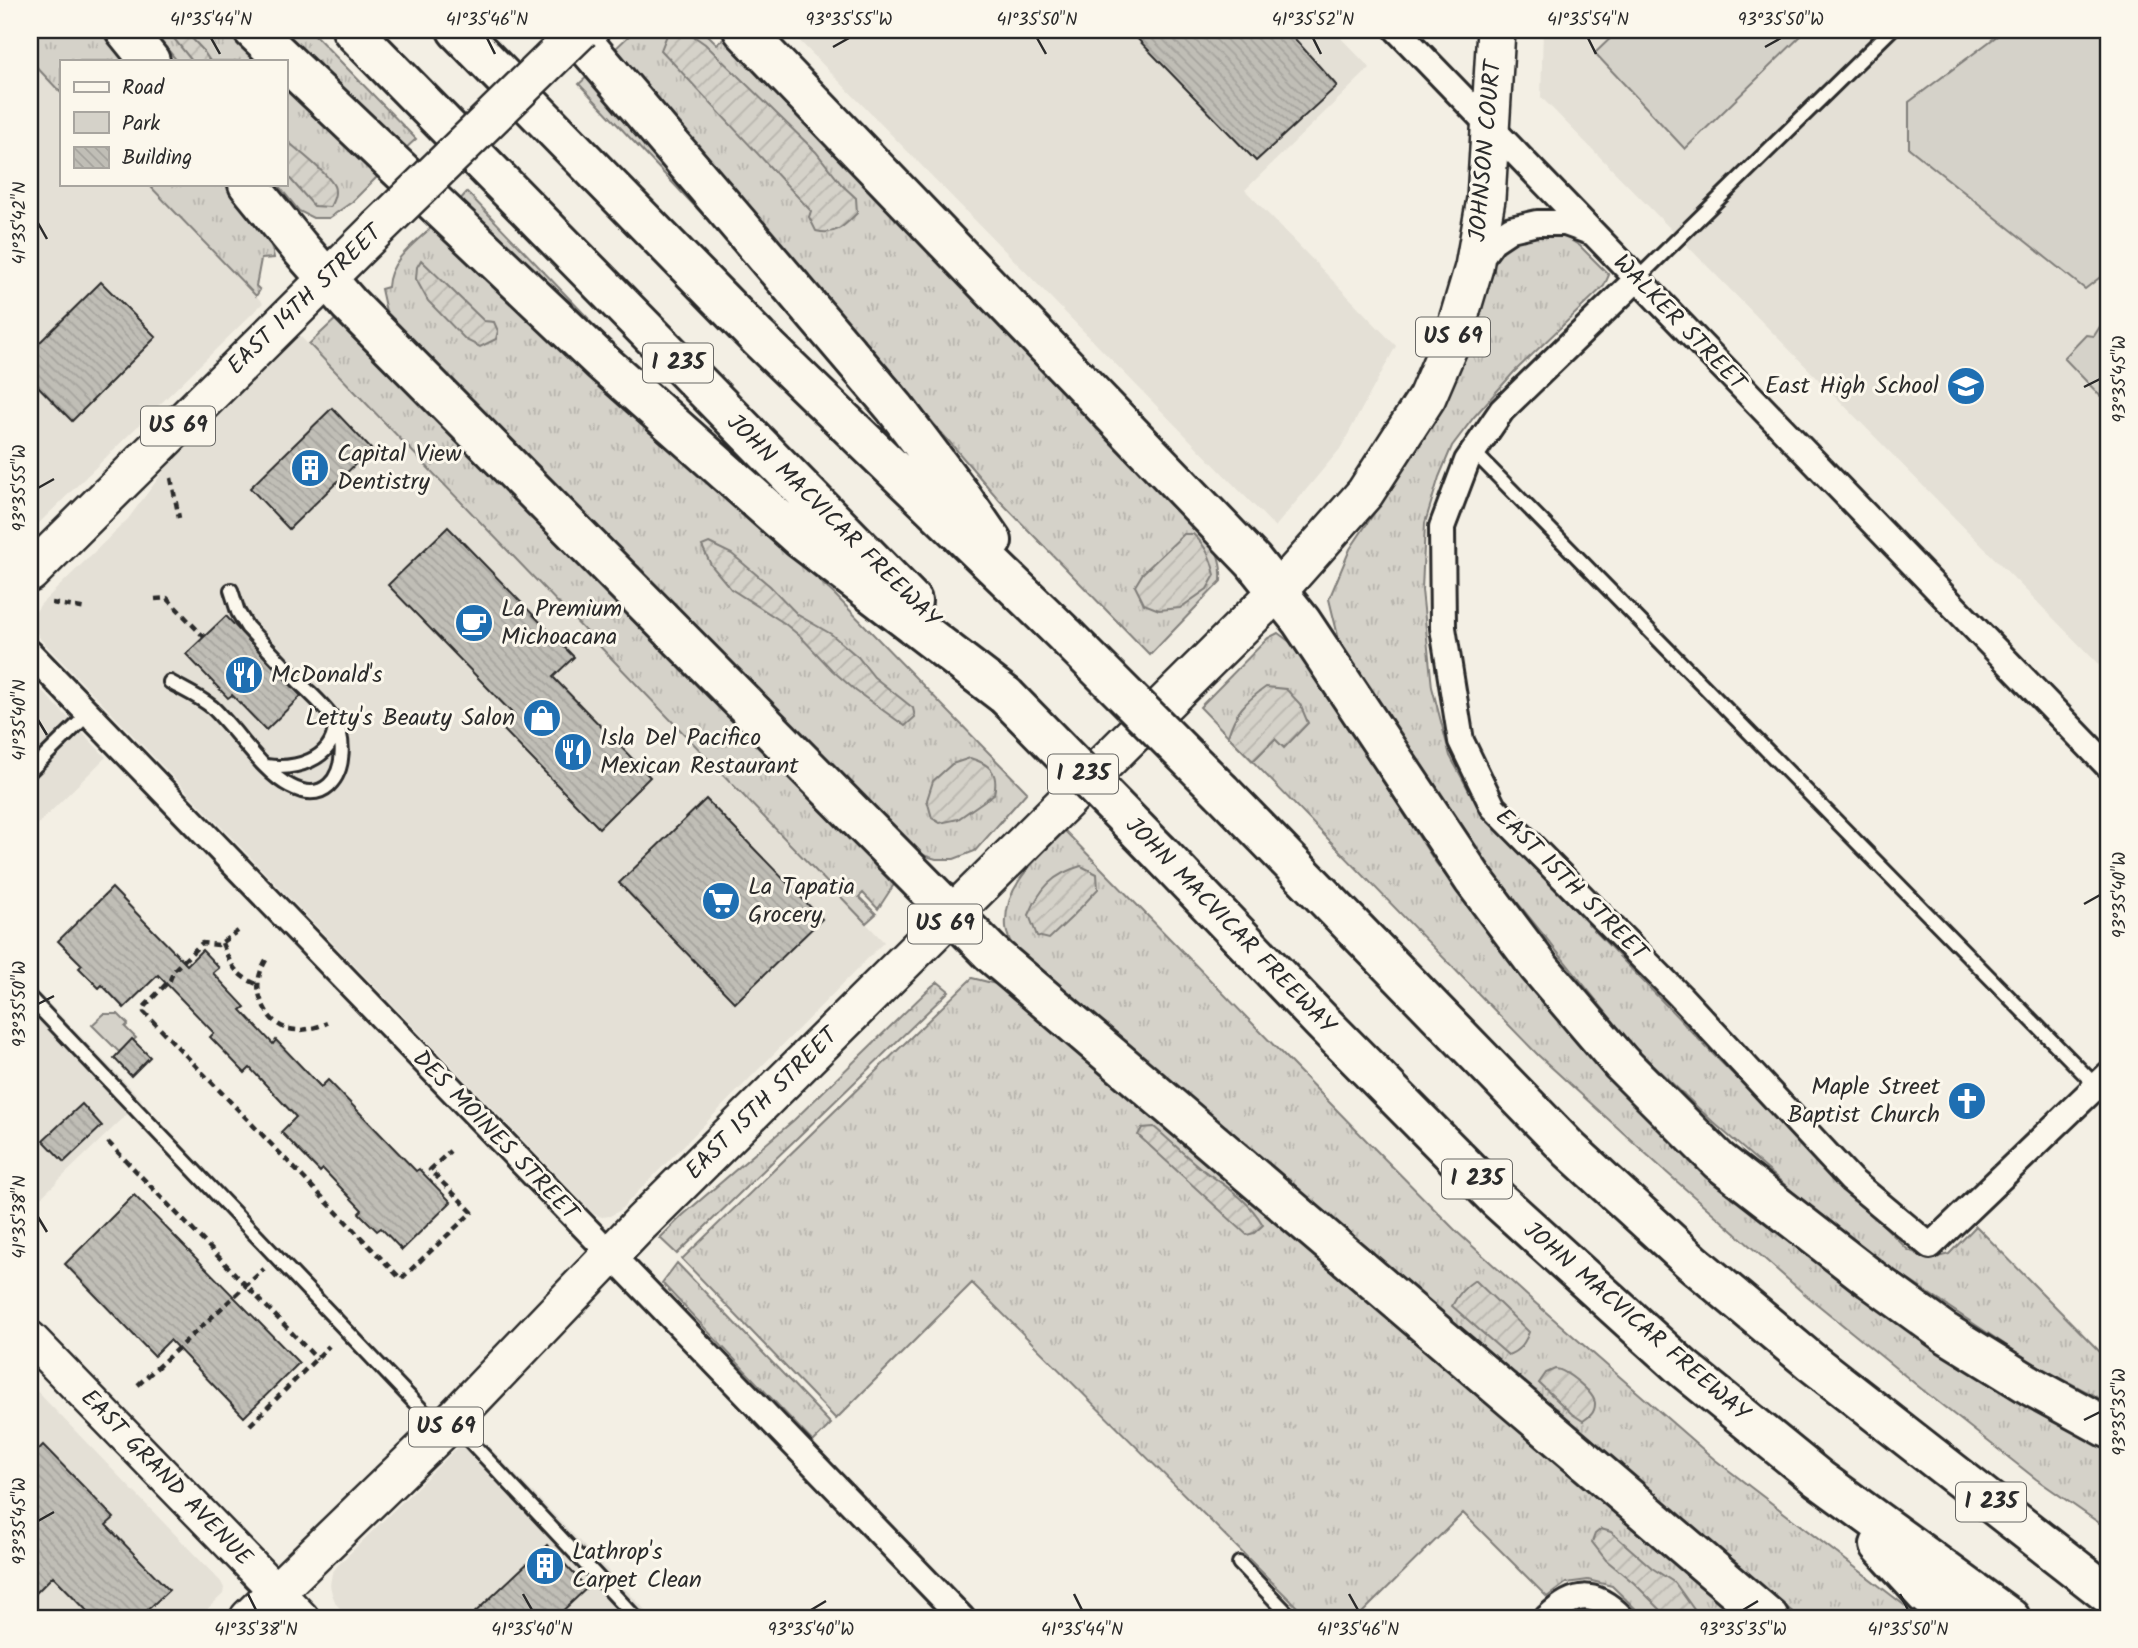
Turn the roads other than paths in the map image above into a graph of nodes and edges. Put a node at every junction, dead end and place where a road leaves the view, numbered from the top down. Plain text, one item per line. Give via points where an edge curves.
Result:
1 (125, 30) edge
2 (253, 30) edge
3 (352, 30) edge
4 (457, 30) edge
5 (573, 30) edge
6 (581, 30) edge
7 (743, 30) edge
8 (1397, 30) edge
9 (1496, 30) edge
10 (1891, 30) edge
11 (149, 60) edge
12 (285, 60) edge
13 (287, 62) edge
14 (1492, 129) junction
15 (250, 186) edge
16 (1592, 233) junction
17 (1474, 267) junction
18 (1637, 279) junction
19 (326, 280) junction
20 (1474, 452) junction
21 (30, 573) edge
22 (231, 590) dead end
23 (1278, 591) junction
24 (1038, 609) junction
25 (30, 653) edge
26 (170, 682) dead end
27 (1006, 696) junction
28 (88, 714) junction
29 (336, 722) junction
30 (266, 766) junction
31 (2108, 766) edge
32 (30, 771) edge
33 (953, 916) junction
34 (30, 998) edge
35 (2104, 1086) edge
36 (611, 1255) junction
37 (30, 1338) edge
38 (1873, 1410) junction
39 (447, 1427) junction
40 (2108, 1428) edge
41 (1819, 1479) junction
42 (1239, 1563) dead end
43 (2108, 1564) edge
44 (276, 1592) junction
45 (2108, 1594) edge
46 (248, 1618) edge
47 (302, 1618) edge
48 (636, 1618) edge
49 (962, 1618) edge
50 (1292, 1618) edge
51 (1548, 1618) edge
52 (1622, 1618) edge
53 (1769, 1618) edge
54 (1956, 1618) edge
55 (2010, 1618) edge

1 - 11 highway
2 - 12 highway
3 - 27 highway, JOHN MACVICAR FREEWAY / I 235
4 - 24 highway, I 235 via 758,338
5 - 24 highway via 895,408
6 - 19 main road, EAST 14TH STREET / US 69, bridge
7 - 23 highway
8 - 14 street, WALKER STREET
9 - 14 main road, JOHNSON COURT / US 69
10 - 18 lane
13 - 27 highway via 602,362 791,530
14 - 16 street, WALKER STREET
14 - 17 main road, JOHNSON COURT / US 69
15 - 19 highway
16 - 17 street via 1565,223 1511,229 1493,241
16 - 18 street, WALKER STREET
17 - 23 main road, JOHNSON COURT / US 69 via 1454,334 1427,397 1365,493
18 - 20 street, EAST 15TH STREET via 1502,410
18 - 31 street, WALKER STREET
19 - 21 main road, EAST 14TH STREET / US 69
19 - 33 highway
20 - 35 lane
20 - 35 street, EAST 15TH STREET via 1442,527 1443,628 1461,741 1493,807 1681,996 1851,1180 1930,1246
22 - 29 lane via 247,627
23 - 33 main road, EAST 15TH STREET / US 69
23 - 40 highway via 1473,879 1539,967 1621,1063 1719,1161 1871,1279 1955,1339
24 - 38 highway, I 235, bridge via 1570,1150 1692,1262
25 - 28 street, DES MOINES STREET
26 - 30 lane via 211,707
27 - 41 highway, JOHN MACVICAR FREEWAY / I 235, bridge via 1498,1200 1683,1368
28 - 32 lane
28 - 36 street, DES MOINES STREET
29 - 30 lane via 334,740 326,751 297,764
29 - 30 lane via 341,759 337,774 321,791 312,793 287,785
33 - 36 main road, EAST 15TH STREET / US 69
33 - 53 highway via 1053,1008
34 - 39 lane
36 - 39 main road, EAST 15TH STREET / US 69
36 - 49 street, DES MOINES STREET
37 - 44 main road, EAST GRAND AVENUE
38 - 43 highway
38 - 45 highway, I 235
39 - 44 main road, EAST 15TH STREET / US 69
39 - 48 lane
41 - 54 highway via 1925,1594
41 - 55 highway, JOHN MACVICAR FREEWAY / I 235
42 - 50 lane
44 - 46 main road, EAST 15TH STREET / US 69
44 - 47 main road, EAST GRAND AVENUE
51 - 52 street via 1581,1597 1593,1597

